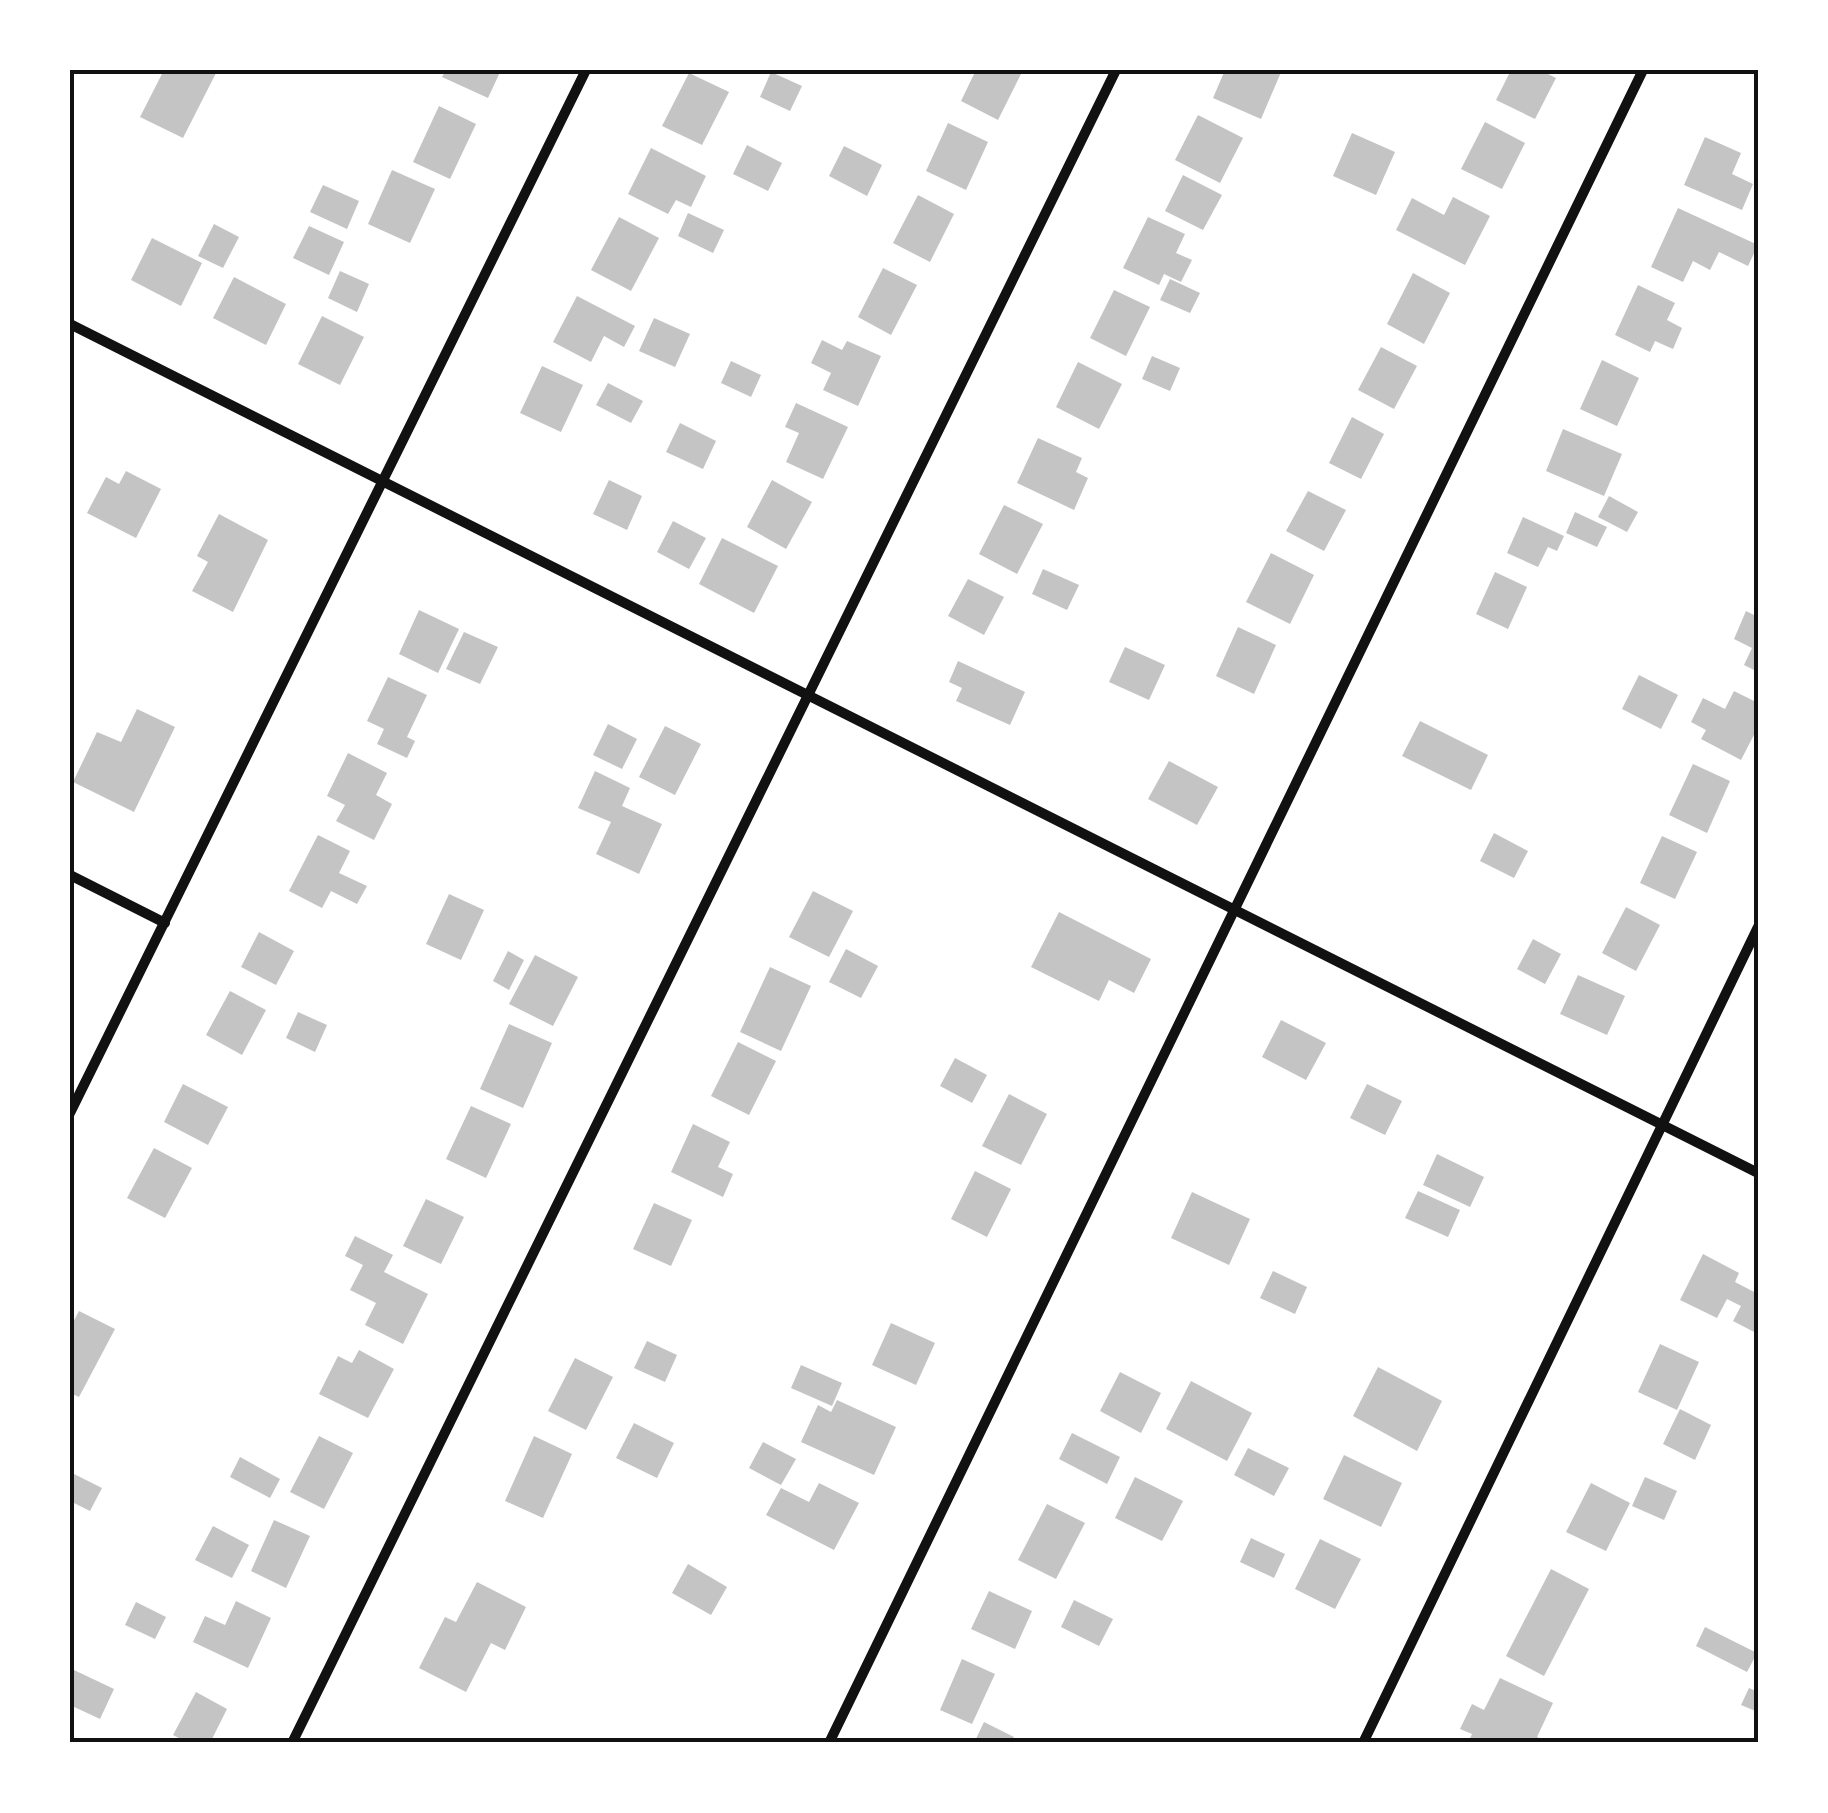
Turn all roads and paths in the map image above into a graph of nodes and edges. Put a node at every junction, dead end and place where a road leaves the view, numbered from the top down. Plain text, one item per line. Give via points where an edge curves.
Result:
1 (586, 70) edge
2 (1116, 70) edge
3 (1643, 70) edge
4 (70, 324) edge
5 (382, 482) junction
6 (810, 696) junction
7 (70, 875) edge
8 (1235, 909) junction
9 (165, 923) junction
10 (1758, 926) edge
11 (70, 1113) edge
12 (1662, 1124) junction
13 (1758, 1173) edge
14 (292, 1743) edge
15 (829, 1743) edge
16 (1363, 1743) edge

1 - 5 street
2 - 6 street
3 - 8 street
4 - 5 street
5 - 6 street
5 - 9 street
6 - 8 street
6 - 14 street
7 - 9 street
8 - 12 street
8 - 15 street
9 - 11 street
10 - 12 street
12 - 13 street
12 - 16 street

